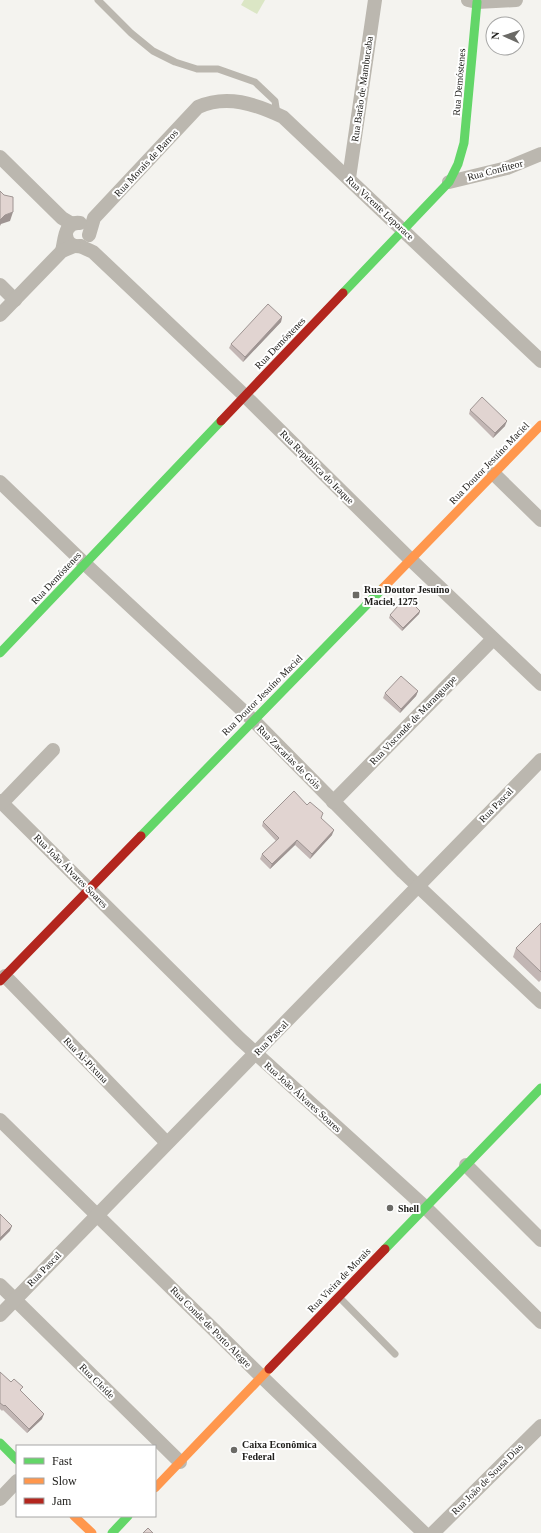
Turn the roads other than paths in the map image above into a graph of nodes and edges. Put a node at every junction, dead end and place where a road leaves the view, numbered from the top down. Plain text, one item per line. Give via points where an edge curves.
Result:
1 (98, 0) edge
2 (375, 0) edge
3 (516, 0) edge
4 (472, 1) edge
5 (198, 107) joint
6 (277, 114) junction
7 (541, 154) edge
8 (0, 157) edge
9 (349, 178) junction
10 (449, 182) junction
11 (94, 218) junction
12 (69, 226) junction
13 (404, 230) junction
14 (81, 245) junction
15 (0, 285) edge
16 (15, 300) junction
17 (0, 315) edge
18 (541, 361) edge
19 (245, 396) junction
20 (541, 425) edge
21 (494, 474) junction
22 (0, 482) edge
23 (541, 520) edge
24 (411, 560) junction
25 (84, 564) junction
26 (493, 638) junction
27 (0, 654) edge
28 (541, 684) edge
29 (252, 720) junction
30 (52, 750) dead end
31 (541, 760) edge
32 (1, 802) edge
33 (333, 802) junction
34 (418, 885) junction
35 (89, 889) junction
36 (2, 979) edge
37 (541, 1002) edge
38 (256, 1053) junction
39 (541, 1088) edge
40 (0, 1120) edge
41 (168, 1143) junction
42 (466, 1165) junction
43 (425, 1207) junction
44 (97, 1214) junction
45 (541, 1240) edge
46 (0, 1285) edge
47 (339, 1296) junction
48 (15, 1299) junction
49 (0, 1315) edge
50 (541, 1322) edge
51 (395, 1354) dead end
52 (262, 1377) junction
53 (541, 1426) edge
54 (0, 1443) edge
55 (16, 1459) edge
56 (180, 1462) junction
57 (16, 1482) edge
58 (156, 1487) edge
59 (0, 1499) edge
60 (75, 1517) edge
61 (127, 1517) edge
62 (92, 1533) edge
63 (112, 1533) edge
64 (424, 1533) edge
65 (433, 1533) edge

1 - 6 lane via 153,51 190,67 218,69 255,82 275,101
2 - 9 street, Rua Barão de Mambucaba
3 - 4 street
4 - 10 street, Rua Demóstenes via 464,143
5 - 6 street, Rua Vicente Leporace via 210,102 243,102
5 - 11 street, Rua Morais de Barros
6 - 9 street, Rua Vicente Leporace
7 - 10 street, Rua Confiteor via 507,168
8 - 12 street
9 - 13 street, Rua Vicente Leporace
10 - 13 street, Rua Demóstenes
11 - 12 street
11 - 14 street, Rua Morais de Barros
12 - 14 street, Rua Morais de Barros
12 - 14 street, Rua República do Iraque via 87,228
13 - 18 street, Rua Vicente Leporace
13 - 19 street, Rua Demóstenes
14 - 16 street, Rua Morais de Barros
14 - 19 street, Rua República do Iraque
15 - 16 street
16 - 17 street, Rua Morais de Barros
19 - 24 street, Rua República do Iraque
19 - 25 street, Rua Demóstenes
20 - 21 street, Rua Doutor Jesuíno Maciel
21 - 23 street
21 - 24 street, Rua Doutor Jesuíno Maciel
22 - 25 street, Rua Zacarias de Góis
24 - 26 street, Rua República do Iraque
24 - 29 street, Rua Doutor Jesuíno Maciel
25 - 27 street, Rua Demóstenes
25 - 29 street, Rua Zacarias de Góis
26 - 28 street, Rua República do Iraque
26 - 33 street, Rua Visconde de Maranguape
29 - 33 street, Rua Zacarias de Góis
29 - 35 street, Rua Doutor Jesuíno Maciel
30 - 32 street
31 - 34 street, Rua Pascal
32 - 35 street, Rua João Álvares Soares
33 - 34 street, Rua Zacarias de Góis
34 - 37 street, Rua Zacarias de Góis
34 - 38 street, Rua Pascal
35 - 36 street, Rua Doutor Jesuíno Maciel
35 - 38 street, Rua João Álvares Soares
36 - 41 street, Rua Ai-Pixuna
38 - 41 street, Rua Pascal
38 - 43 street, Rua João Álvares Soares
39 - 42 street, Rua Vieira de Morais
40 - 44 street, Rua Conde de Porto Alegre
41 - 44 street, Rua Pascal
42 - 43 street, Rua Vieira de Morais
42 - 45 street
43 - 47 street, Rua Vieira de Morais
43 - 50 street, Rua João Álvares Soares
44 - 48 street, Rua Pascal
44 - 52 street, Rua Conde de Porto Alegre
46 - 48 street, Rua Cleide
47 - 51 lane
47 - 52 street, Rua Vieira de Morais
48 - 49 street, Rua Pascal
48 - 56 street, Rua Cleide
52 - 56 street, Rua Vieira de Morais
52 - 64 street, Rua Conde de Porto Alegre
53 - 65 street, Rua João de Sousa Dias
54 - 55 street
56 - 58 street, Rua Vieira de Morais
57 - 59 street
60 - 62 street
61 - 63 street

